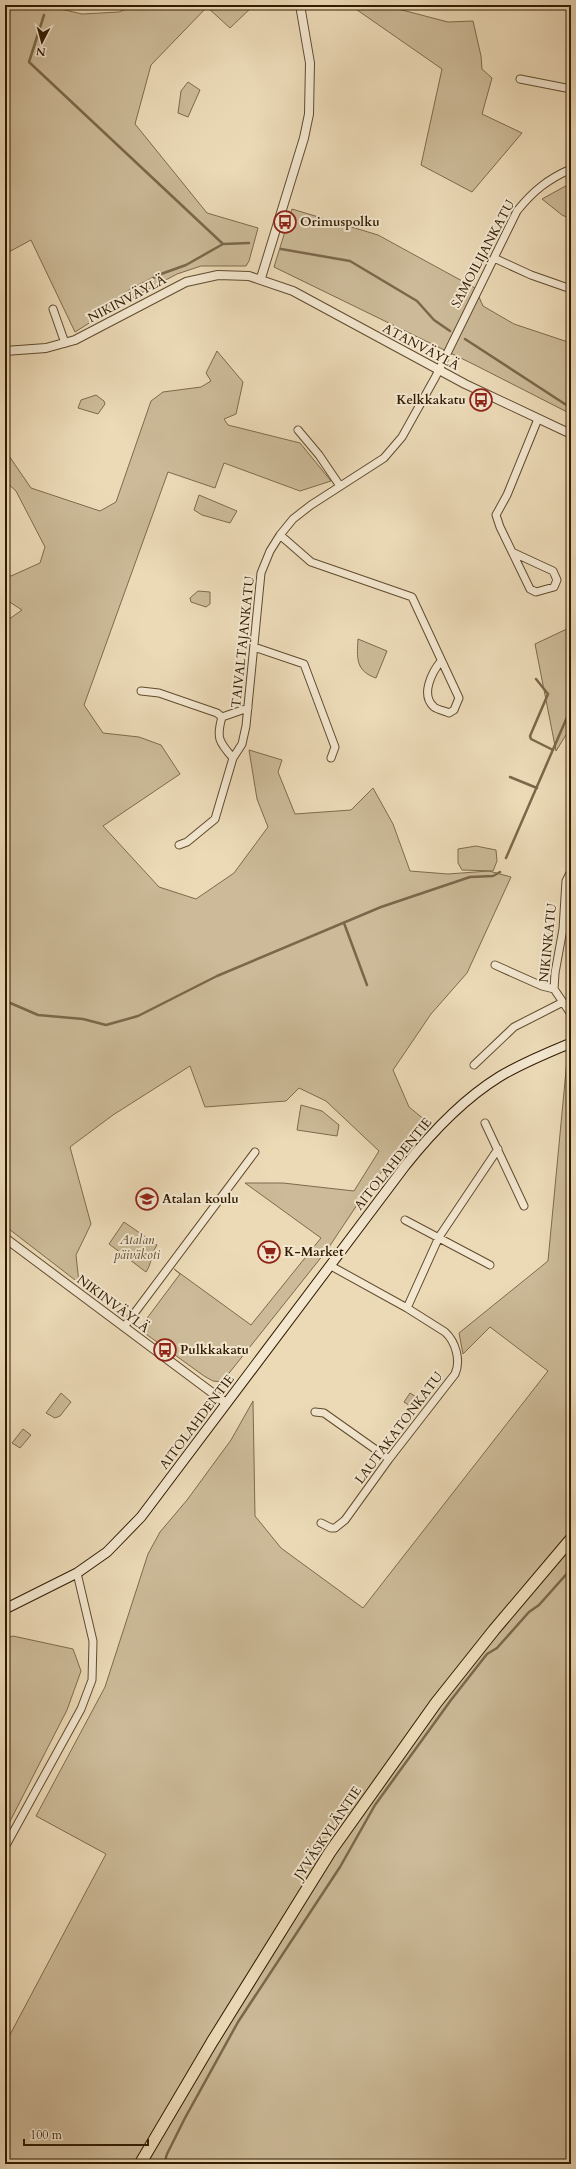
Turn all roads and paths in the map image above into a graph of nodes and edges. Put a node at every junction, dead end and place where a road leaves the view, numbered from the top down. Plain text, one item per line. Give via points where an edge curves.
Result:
1 (300, 5) edge
2 (520, 79) dead end
3 (571, 89) edge
4 (571, 169) edge
5 (494, 258) junction
6 (261, 278) junction
7 (571, 289) edge
8 (52, 309) dead end
9 (65, 343) junction
10 (5, 351) edge
11 (438, 370) junction
12 (538, 419) junction
13 (298, 430) dead end
14 (571, 434) edge
15 (340, 486) junction
16 (280, 535) junction
17 (514, 554) junction
18 (254, 647) junction
19 (442, 661) junction
20 (141, 691) dead end
21 (248, 708) junction
22 (222, 717) junction
23 (233, 758) junction
24 (331, 758) dead end
25 (178, 845) dead end
26 (571, 871) edge
27 (568, 894) edge
28 (495, 965) dead end
29 (554, 989) junction
30 (562, 1002) junction
31 (571, 1014) edge
32 (571, 1043) edge
33 (474, 1065) dead end
34 (485, 1123) dead end
35 (498, 1149) junction
36 (256, 1152) dead end
37 (524, 1206) dead end
38 (405, 1220) dead end
39 (439, 1237) junction
40 (5, 1238) edge
41 (490, 1265) dead end
42 (331, 1266) junction
43 (407, 1308) junction
44 (124, 1327) junction
45 (226, 1403) junction
46 (315, 1412) dead end
47 (389, 1459) junction
48 (321, 1522) dead end
49 (571, 1538) edge
50 (78, 1573) junction
51 (5, 1609) edge
52 (5, 1847) edge
53 (140, 2164) edge

1 - 6 street via 310,63 309,114
2 - 3 street
4 - 5 street, SAMOILIJANKATU via 546,181 525,200
5 - 7 street
5 - 11 street, SAMOILIJANKATU
6 - 9 street, NIKINVÄYLÄ via 218,275 186,282
6 - 11 street, ATANVÄYLÄ via 293,291
8 - 9 street
9 - 10 street, NIKINVÄYLÄ via 42,349
11 - 12 street, ATANVÄYLÄ
11 - 15 street, TAIVALTAJANKATU via 402,437 384,458
12 - 14 street, ATANVÄYLÄ
12 - 17 street via 507,495 496,515
13 - 15 street
15 - 16 street, TAIVALTAJANKATU via 293,519
16 - 18 street, TAIVALTAJANKATU via 261,573
16 - 19 street via 311,562 412,597
17 - 17 street via 530,589 536,592 554,587 557,580 553,570
18 - 21 street, TAIVALTAJANKATU
18 - 24 street via 304,664 335,747
19 - 19 street via 459,698 454,710 449,712 435,707 427,689 437,666
20 - 22 street via 159,693
21 - 22 street
21 - 23 street, TAIVALTAJANKATU via 242,744
22 - 23 street via 218,732 221,743
23 - 25 street, TAIVALTAJANKATU via 215,818 187,842
26 - 27 street, NIKINKATU via 566,881
27 - 29 street, NIKINKATU
28 - 29 street
29 - 30 street, NIKINKATU
30 - 31 street, NIKINKATU
30 - 33 street via 514,1027
32 - 42 main road, AITOLAHDENTIE via 499,1077 454,1112 404,1166
34 - 35 street
35 - 37 street
35 - 39 street
36 - 44 street
38 - 39 street
39 - 41 street
39 - 43 street
40 - 44 street, NIKINVÄYLÄ
42 - 43 street, LAUTAKATONKATU
42 - 45 main road, AITOLAHDENTIE
43 - 47 street, LAUTAKATONKATU via 451,1337 458,1368
44 - 45 street, NIKINVÄYLÄ
45 - 50 main road, AITOLAHDENTIE via 141,1517 107,1552
46 - 47 street via 324,1413
47 - 48 street, LAUTAKATONKATU via 340,1525 331,1528
49 - 53 highway, JYVÄSKYLÄNTIE via 436,1703 330,1852
50 - 51 main road, AITOLAHDENTIE
50 - 52 street via 94,1641 92,1680 81,1709

